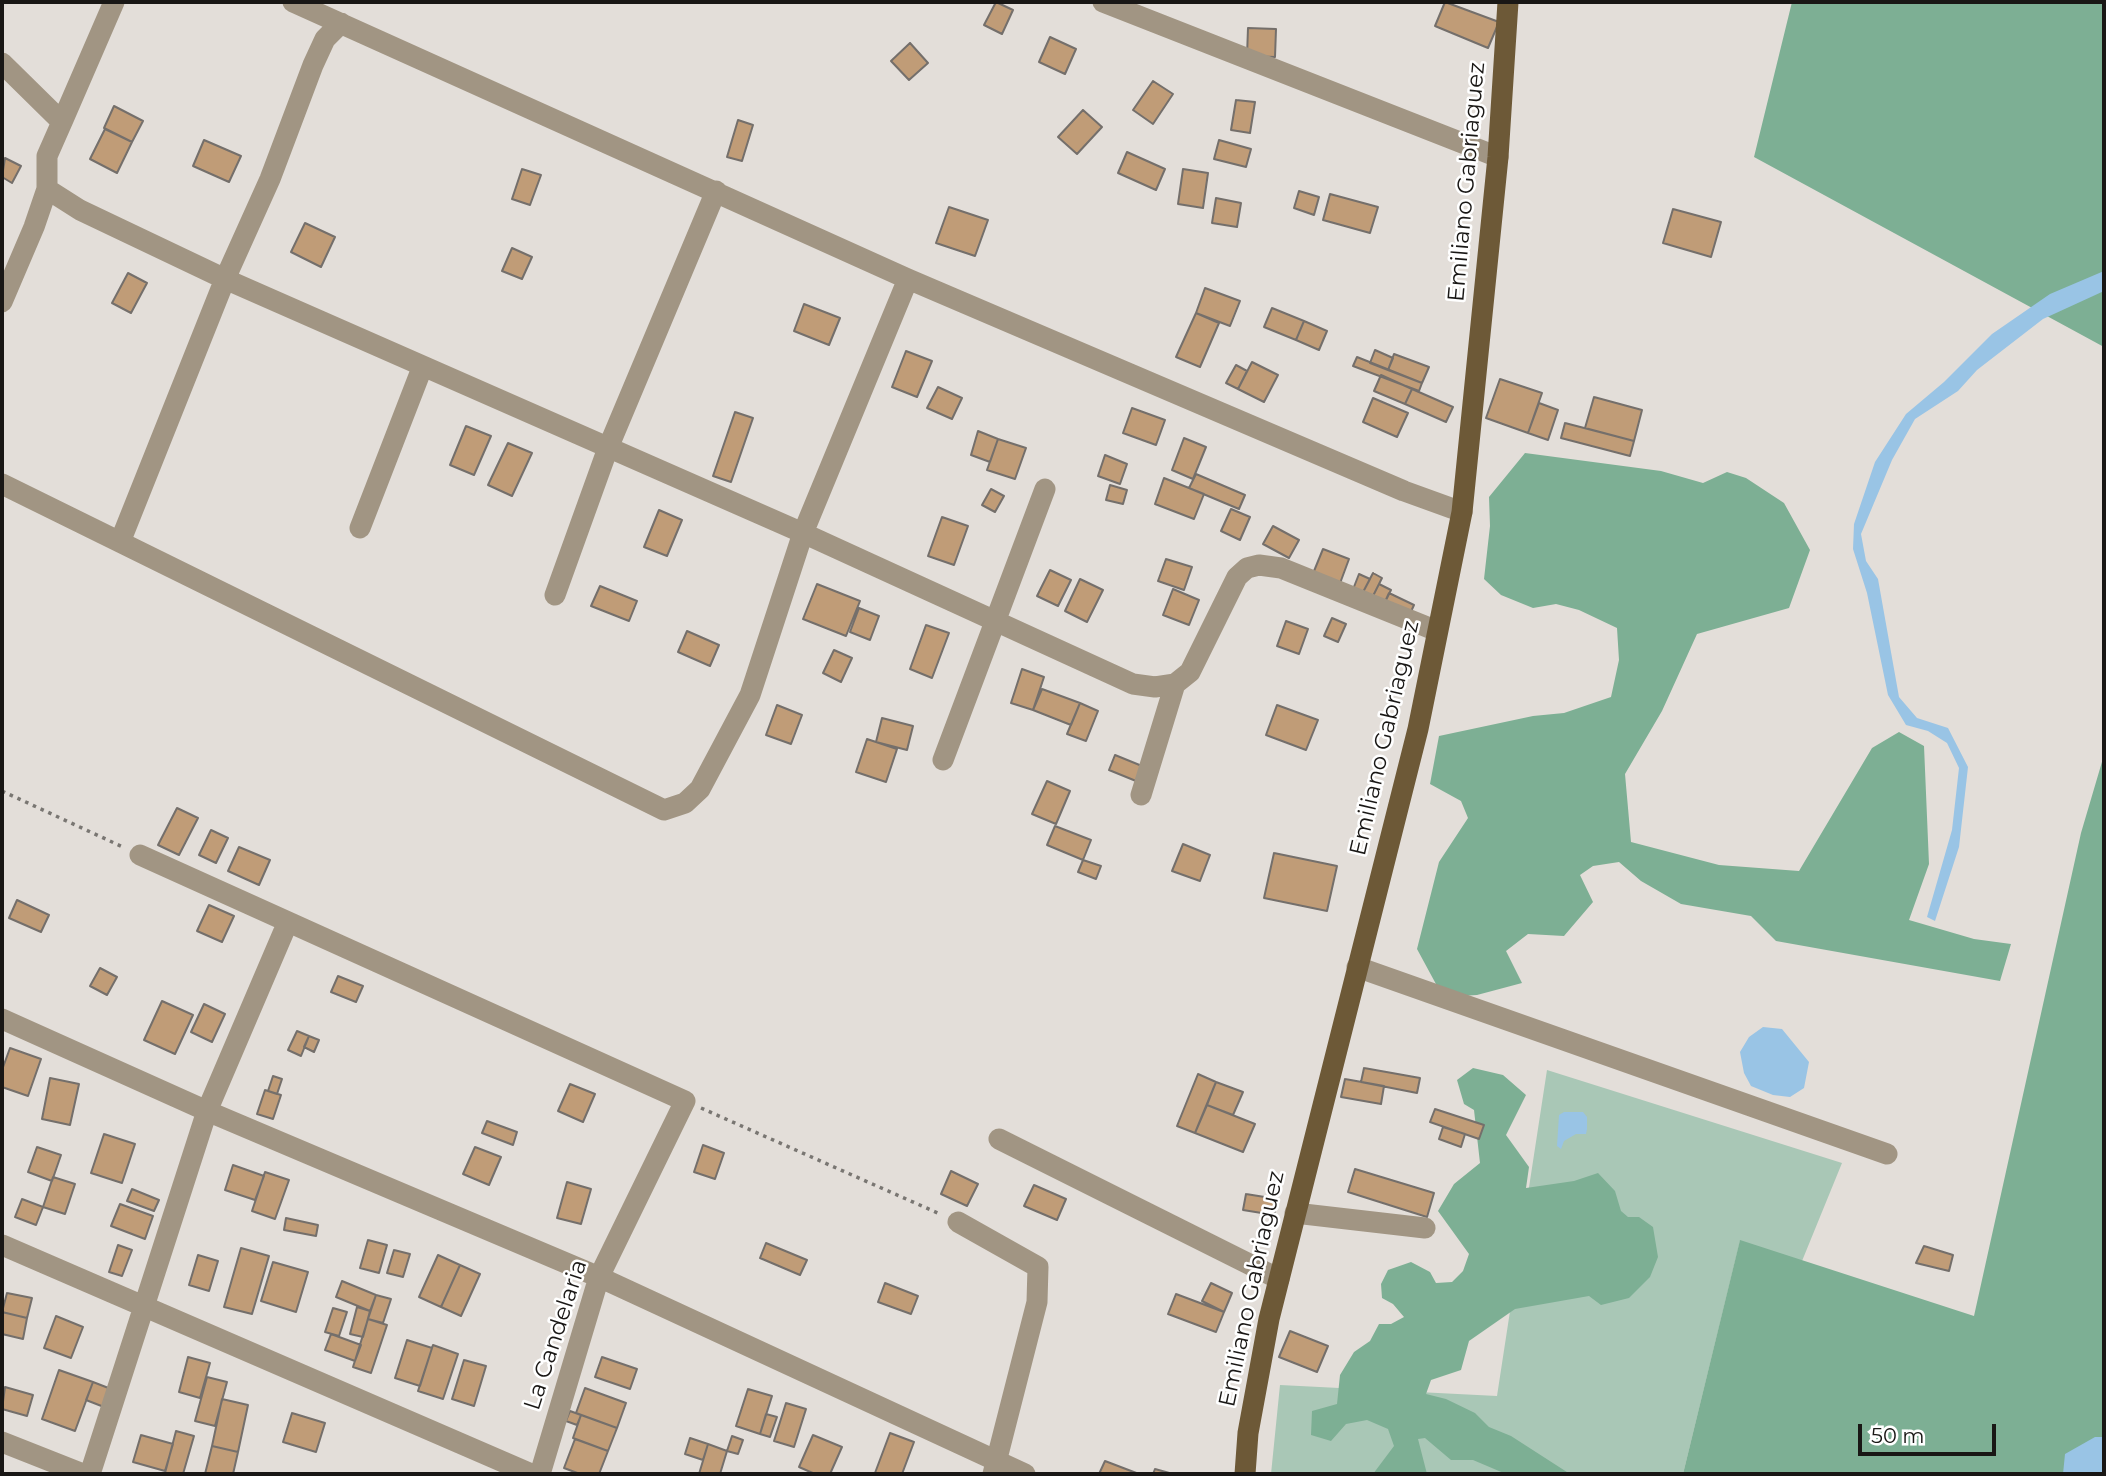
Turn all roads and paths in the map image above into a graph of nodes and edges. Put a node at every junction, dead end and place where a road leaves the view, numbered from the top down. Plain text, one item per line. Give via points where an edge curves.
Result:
1 (114, 2) edge
2 (293, 2) edge
3 (1102, 2) edge
4 (1508, 2) edge
5 (341, 23) junction
6 (2, 63) edge
7 (62, 122) junction
8 (1498, 157) junction
9 (47, 189) junction
10 (716, 191) junction
11 (225, 279) junction
12 (908, 279) junction
13 (2, 302) edge
14 (422, 368) junction
15 (608, 448) junction
16 (2, 484) edge
17 (1045, 489) dead end
18 (1462, 512) junction
19 (360, 528) dead end
20 (803, 533) junction
21 (120, 542) junction
22 (555, 595) dead end
23 (997, 623) junction
24 (1437, 631) junction
25 (1175, 684) junction
26 (943, 760) dead end
27 (2, 791) edge
28 (1141, 795) dead end
29 (139, 855) joint
30 (287, 924) junction
31 (1357, 967) junction
32 (2, 1019) edge
33 (685, 1101) junction
34 (207, 1111) junction
35 (999, 1139) dead end
36 (1888, 1154) dead end
37 (1295, 1213) junction
38 (958, 1222) joint
39 (1425, 1228) dead end
40 (2, 1245) edge
41 (598, 1277) junction
42 (1279, 1279) junction
43 (145, 1306) junction
44 (2, 1442) edge
45 (996, 1468) edge
46 (83, 1474) edge
47 (90, 1474) edge
48 (531, 1474) edge
49 (540, 1474) edge
50 (1025, 1474) edge
51 (1245, 1474) edge

1 - 7 street
2 - 5 street
3 - 8 street
4 - 8 main road, Emiliano Gabriaguez
5 - 10 street
5 - 11 street via 325,39 313,65 270,179
6 - 7 street
7 - 9 street via 47,156
8 - 18 main road, Emiliano Gabriaguez
9 - 11 street via 80,210
9 - 13 street
10 - 12 street
10 - 15 street
11 - 14 street
11 - 21 street
12 - 18 street
12 - 20 street
14 - 15 street
14 - 19 street
15 - 20 street
15 - 22 street
16 - 21 street
17 - 23 street
18 - 24 main road, Emiliano Gabriaguez
20 - 21 street via 750,695 700,789 685,803 664,810
20 - 23 street
23 - 25 street via 1133,684
23 - 26 street
24 - 25 street via 1281,568 1259,565 1237,577 1190,672
24 - 31 main road, Emiliano Gabriaguez via 1418,729
25 - 28 street
27 - 29 path
29 - 30 street
30 - 33 street
30 - 34 street
31 - 36 street
31 - 37 main road, Emiliano Gabriaguez
32 - 34 street
33 - 38 path
33 - 41 street, La Candelaria
34 - 41 street
34 - 43 street
35 - 42 street
37 - 39 street
37 - 42 main road, Emiliano Gabriaguez
38 - 45 street via 1038,1267 1037,1302
40 - 43 street
41 - 45 street
41 - 49 street, La Candelaria
42 - 51 main road, Emiliano Gabriaguez via 1248,1433
43 - 47 street
43 - 48 street
44 - 46 street
45 - 50 street

